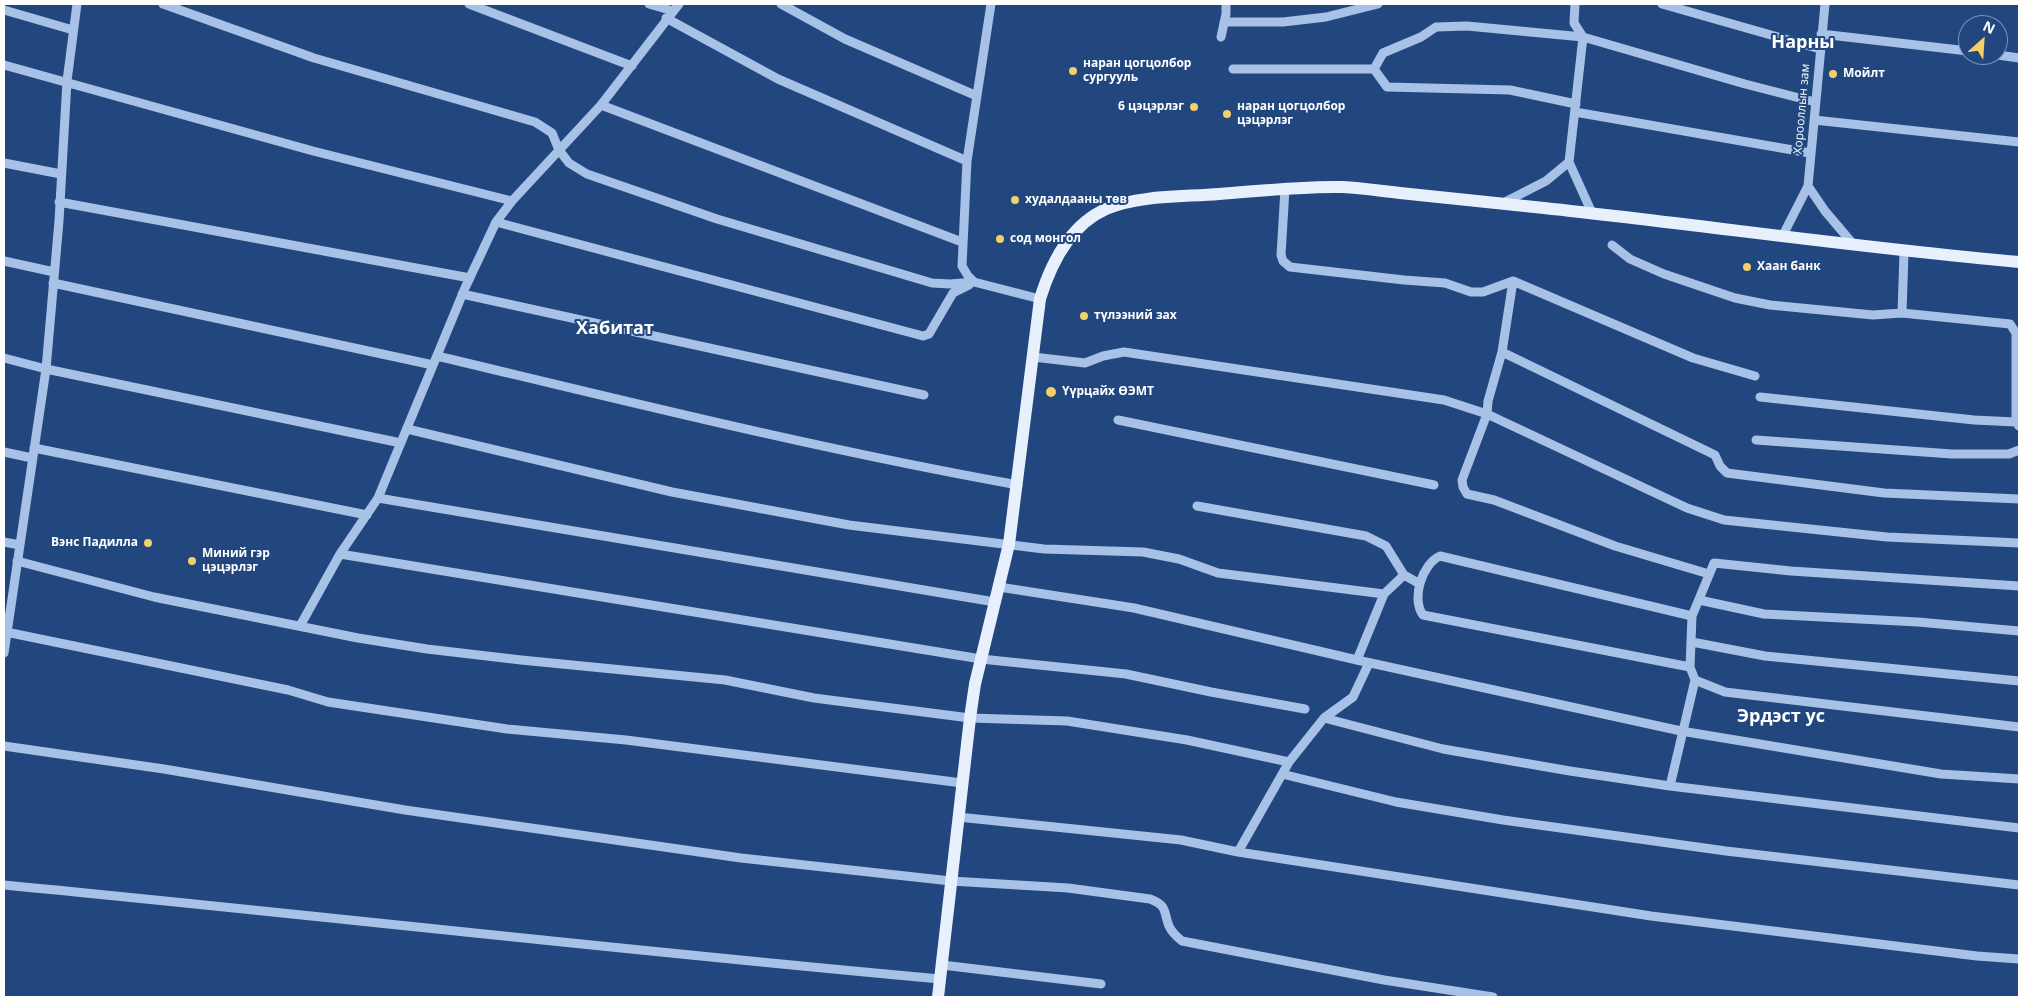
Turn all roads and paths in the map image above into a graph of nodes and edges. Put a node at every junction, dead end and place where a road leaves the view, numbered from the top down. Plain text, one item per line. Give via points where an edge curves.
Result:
1 (77, 4) edge
2 (163, 4) edge
3 (469, 4) edge
4 (649, 4) edge
5 (781, 4) edge
6 (991, 4) edge
7 (1226, 4) edge
8 (1378, 4) edge
9 (1575, 4) edge
10 (1662, 4) edge
11 (1825, 4) edge
12 (676, 7) edge
13 (4, 10) edge
14 (666, 18) junction
15 (1224, 22) junction
16 (73, 30) junction
17 (1821, 34) junction
18 (1221, 37) dead end
19 (1583, 37) junction
20 (1820, 49) junction
21 (1958, 50) edge
22 (4, 64) edge
23 (632, 66) junction
24 (1233, 69) dead end
25 (1374, 69) junction
26 (67, 81) junction
27 (977, 96) junction
28 (1816, 102) junction
29 (601, 105) junction
30 (1576, 108) junction
31 (1814, 120) junction
32 (2019, 142) edge
33 (559, 150) junction
34 (1810, 153) junction
35 (967, 162) junction
36 (1569, 162) junction
37 (4, 163) edge
38 (61, 174) junction
39 (1808, 186) junction
40 (1285, 189) junction
41 (512, 201) junction
42 (59, 202) junction
43 (1503, 203) junction
44 (1592, 212) junction
45 (496, 222) junction
46 (1782, 237) junction
47 (962, 242) junction
48 (1853, 244) junction
49 (1612, 245) dead end
50 (1904, 252) junction
51 (4, 261) edge
52 (2019, 262) edge
53 (54, 272) junction
54 (470, 278) junction
55 (1513, 281) junction
56 (974, 282) junction
57 (53, 283) junction
58 (462, 294) junction
59 (1040, 298) junction
60 (1902, 312) junction
61 (2018, 341) edge
62 (1502, 352) junction
63 (437, 356) junction
64 (1033, 357) junction
65 (4, 358) edge
66 (433, 365) junction
67 (46, 369) junction
68 (1755, 376) dead end
69 (924, 395) dead end
70 (1760, 396) dead end
71 (1487, 414) junction
72 (1118, 420) dead end
73 (2018, 424) edge
74 (406, 429) junction
75 (1756, 440) dead end
76 (400, 443) junction
77 (2019, 450) edge
78 (4, 452) edge
79 (33, 453) junction
80 (1018, 485) junction
81 (1434, 485) dead end
82 (378, 498) junction
83 (2019, 499) edge
84 (1197, 506) dead end
85 (367, 515) junction
86 (4, 542) edge
87 (2019, 543) edge
88 (1009, 544) junction
89 (20, 545) junction
90 (340, 554) junction
91 (17, 561) junction
92 (1709, 574) junction
93 (1404, 575) junction
94 (1420, 584) junction
95 (2019, 586) edge
96 (999, 588) junction
97 (1384, 594) junction
98 (1699, 600) junction
99 (8, 601) edge
100 (995, 602) junction
101 (1692, 616) junction
102 (300, 626) junction
103 (2019, 631) edge
104 (6, 632) junction
105 (1692, 642) junction
106 (4, 653) edge
107 (981, 659) junction
108 (1357, 660) junction
109 (1369, 663) junction
110 (1690, 667) junction
111 (1695, 680) junction
112 (2019, 681) edge
113 (1305, 709) dead end
114 (970, 718) junction
115 (1324, 718) junction
116 (2019, 727) edge
117 (1682, 731) junction
118 (4, 746) edge
119 (1289, 762) junction
120 (1282, 774) junction
121 (2019, 779) edge
122 (962, 783) junction
123 (1670, 786) junction
124 (958, 817) junction
125 (2019, 828) edge
126 (1238, 852) junction
127 (951, 880) junction
128 (4, 885) edge
129 (2019, 885) edge
130 (2019, 959) edge
131 (942, 964) junction
132 (940, 979) junction
133 (1101, 984) dead end
134 (938, 997) edge
135 (1493, 997) edge

1 - 16 street
2 - 33 street via 314,58 535,122 552,133
3 - 23 street
4 - 12 street
5 - 27 street via 844,39
6 - 27 street
7 - 15 street
8 - 15 street via 1326,17 1283,22
9 - 19 street via 1574,23
10 - 20 street
11 - 17 street, Хорооллын зам
12 - 14 street
13 - 16 street
14 - 23 street
14 - 35 street via 778,79
15 - 18 street
16 - 26 street
17 - 20 street, Хорооллын зам
17 - 21 street
19 - 25 street via 1467,26 1436,27 1383,53
19 - 28 street
19 - 30 street
20 - 28 street, Хорооллын зам
22 - 26 street
23 - 29 street
24 - 25 street
25 - 30 street via 1387,87 1510,90
26 - 38 street
26 - 41 street via 313,151
27 - 35 street
28 - 31 street, Хорооллын зам
29 - 33 street
29 - 47 street
30 - 34 street
30 - 36 street
31 - 32 street
31 - 34 street, Хорооллын зам
33 - 41 street
33 - 56 street via 569,163 587,174 717,218 932,283
34 - 39 street, Хорооллын зам
35 - 47 street
36 - 43 street via 1546,181
36 - 44 street
37 - 38 street
38 - 42 street
39 - 46 street, Хорооллын зам
39 - 48 street
40 - 43 main road via 1344,187
40 - 55 street via 1281,255 1290,267 1445,283 1471,292 1483,292
40 - 59 main road via 1146,200 1104,210 1072,234 1056,258
41 - 45 street
42 - 53 street
42 - 54 street
43 - 44 main road
44 - 46 main road
45 - 54 street
45 - 56 street via 923,336 929,334 953,293
46 - 48 main road
47 - 56 street via 962,266
48 - 50 main road
49 - 60 street via 1630,259 1664,274 1735,298 1770,305 1873,315
50 - 52 main road
50 - 60 street
51 - 53 street
53 - 57 street
54 - 58 street
55 - 62 street
55 - 68 street via 1693,358
56 - 59 street
57 - 66 street
57 - 67 street
58 - 63 street
58 - 69 street
59 - 64 main road
60 - 61 street via 2010,324
61 - 73 street
62 - 71 street
62 - 83 street via 1715,455 1727,473 1884,493
63 - 66 street
63 - 80 street via 699,419
64 - 71 street via 1085,363 1124,352 1444,400
64 - 80 main road
65 - 67 street
66 - 74 street
67 - 76 street
67 - 79 street
70 - 73 street
71 - 87 street via 1687,508 1724,520 1886,537
71 - 92 street via 1462,480 1467,494 1494,500 1615,546
72 - 81 street
74 - 76 street
74 - 88 street via 672,492 849,525
75 - 77 street via 1952,454 2009,454
76 - 82 street
78 - 79 street
79 - 85 street
79 - 89 street
80 - 88 main road
82 - 85 street
82 - 100 street
84 - 93 street via 1366,536 1386,546
85 - 90 street
86 - 89 street
88 - 96 main road
88 - 97 street via 1044,549 1143,552 1179,559 1218,573
89 - 91 street
90 - 102 street
90 - 107 street
91 - 99 street
91 - 102 street via 154,597
92 - 95 street via 1714,563 1791,572
92 - 98 street
93 - 94 street
93 - 97 street
94 - 101 street via 1432,562 1440,556
94 - 110 street via 1418,604 1424,615
96 - 100 main road
96 - 108 street via 1134,608
97 - 108 street
98 - 101 street
98 - 103 street via 1764,614
99 - 104 street
100 - 107 main road
101 - 105 street
102 - 114 street via 427,649 725,680 814,698
104 - 106 street
104 - 122 street via 288,690 328,702 507,729 626,740
105 - 110 street
105 - 112 street via 1765,656
107 - 113 street via 1126,674
107 - 114 main road
108 - 109 street
109 - 115 street via 1353,697
109 - 117 street
110 - 111 street
111 - 116 street via 1725,692
111 - 117 street
114 - 119 street via 1067,722 1187,740
114 - 122 main road
115 - 119 street
115 - 123 street via 1443,749
117 - 121 street via 1941,774
117 - 123 street
118 - 127 street via 164,769 405,810 731,857
119 - 120 street
120 - 126 street
120 - 129 street via 1396,802 1503,820 1736,852
122 - 124 main road
123 - 125 street
124 - 126 street via 1180,840
124 - 127 main road
126 - 130 street via 1651,916
127 - 131 main road
127 - 135 street via 1068,888 1150,899 1165,909 1169,925 1182,941 1384,980
128 - 132 street via 688,957
131 - 132 main road
131 - 133 street
132 - 134 main road

